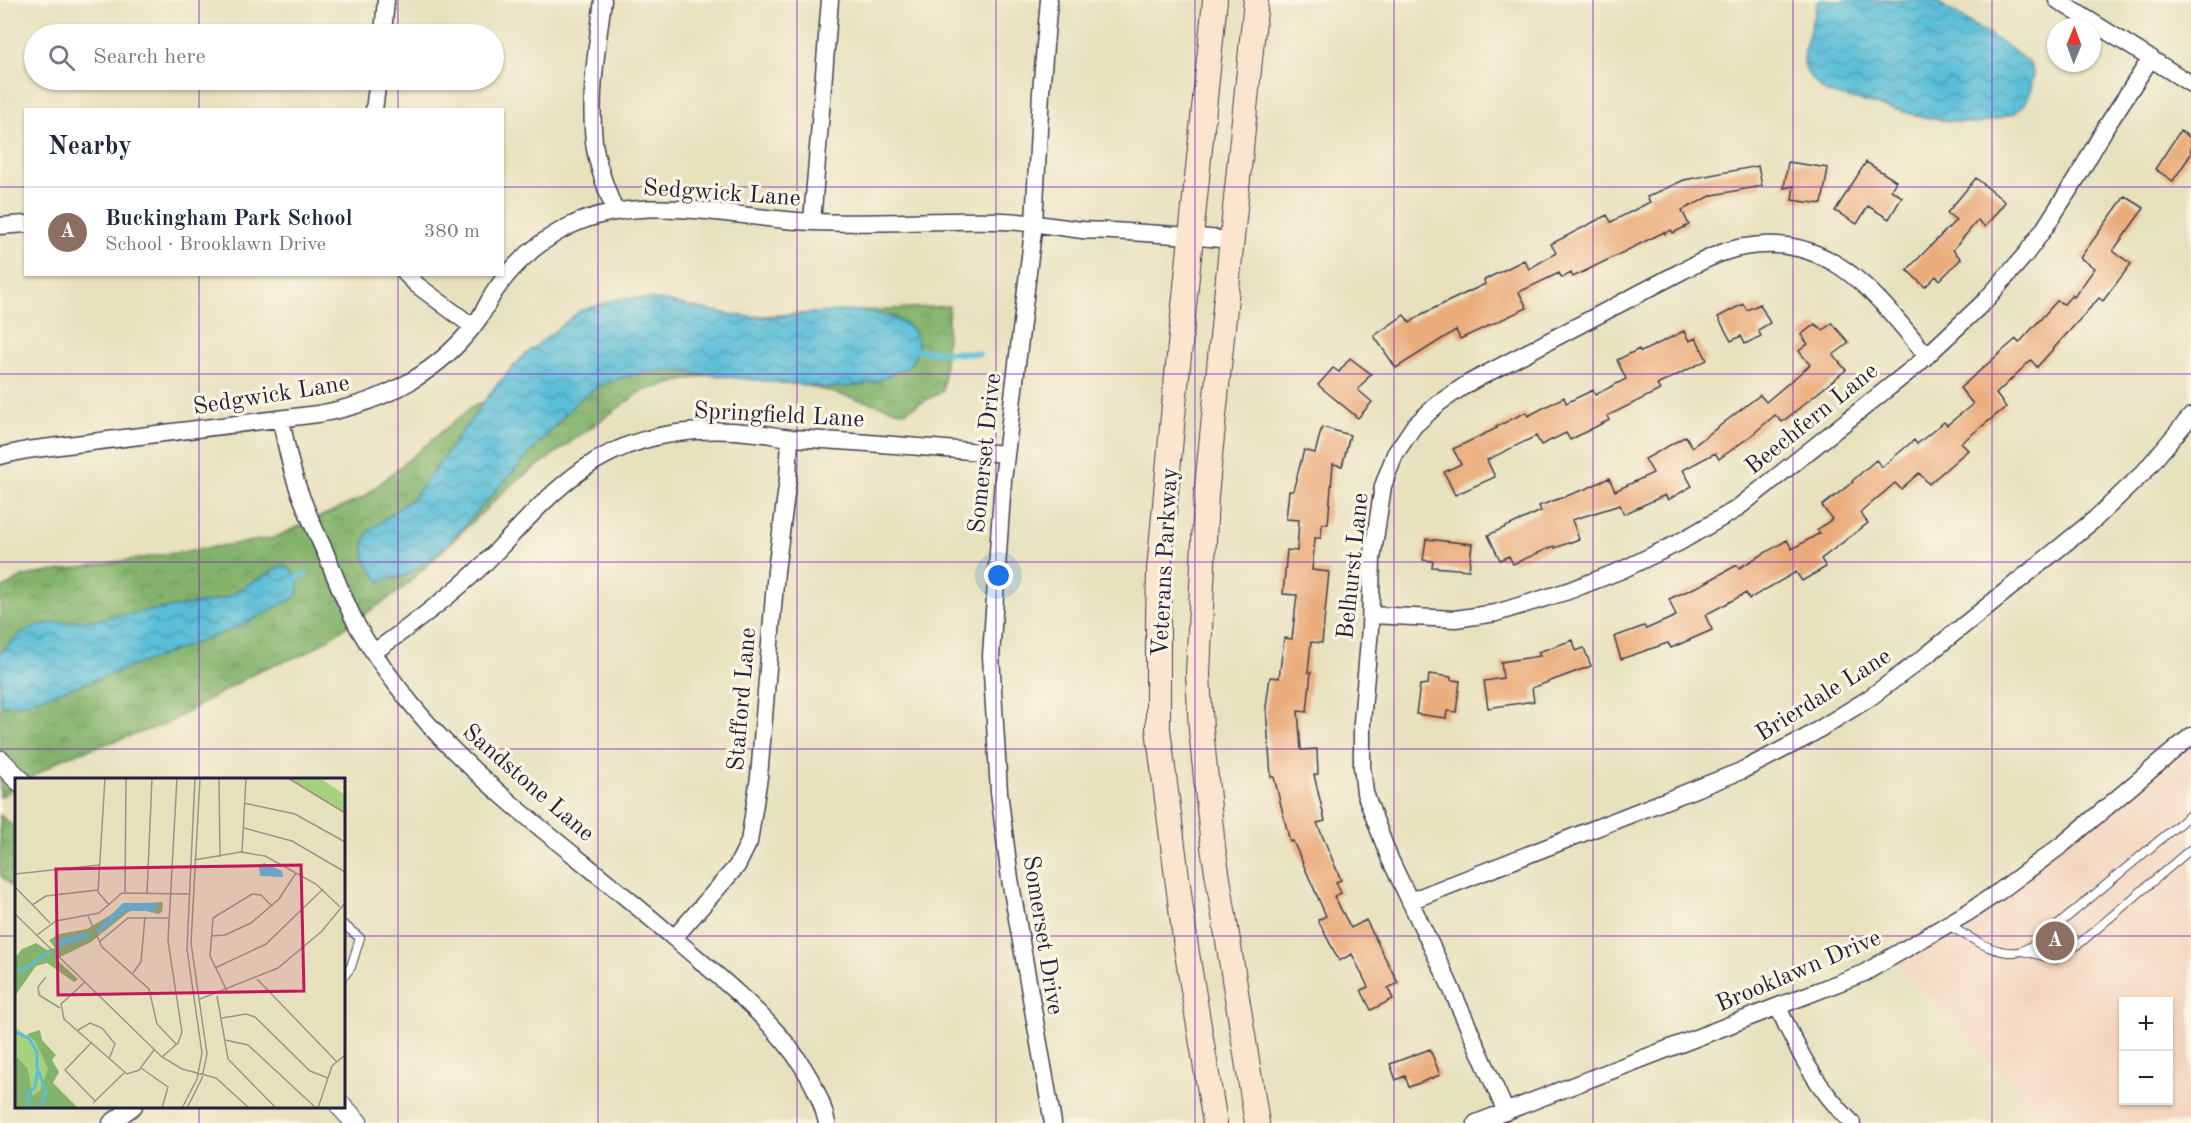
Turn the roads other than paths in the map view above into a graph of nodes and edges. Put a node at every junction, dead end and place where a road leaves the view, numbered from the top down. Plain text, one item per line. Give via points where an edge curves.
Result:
1 (386, 0) edge
2 (603, 0) edge
3 (830, 0) edge
4 (1049, 0) edge
5 (1215, 0) edge
6 (1256, 0) edge
7 (2057, 0) edge
8 (384, 24) edge
9 (2151, 58) junction
10 (2191, 84) edge
11 (377, 90) edge
12 (375, 108) edge
13 (615, 212) junction
14 (812, 222) junction
15 (1034, 223) junction
16 (24, 224) edge
17 (0, 226) edge
18 (1191, 236) junction
19 (1231, 240) junction
20 (408, 276) edge
21 (472, 326) junction
22 (1927, 356) junction
23 (2191, 416) edge
24 (281, 419) junction
25 (790, 438) junction
26 (1005, 454) junction
27 (0, 456) edge
28 (1371, 615) junction
29 (374, 652) junction
30 (2191, 736) edge
31 (0, 760) edge
32 (17, 778) edge
33 (2191, 814) edge
34 (2191, 849) edge
35 (1410, 901) junction
36 (1947, 925) junction
37 (345, 926) edge
38 (674, 938) junction
39 (2022, 951) junction
40 (345, 975) edge
41 (1778, 1006) junction
42 (133, 1108) edge
43 (342, 1108) edge
44 (1506, 1112) junction
45 (111, 1123) edge
46 (357, 1123) edge
47 (827, 1123) edge
48 (1053, 1123) edge
49 (1215, 1123) edge
50 (1257, 1123) edge
51 (1476, 1123) edge
52 (1852, 1123) edge

1 - 8 street
2 - 13 street via 593,118 604,183
3 - 14 street
4 - 15 street, Somerset Drive
5 - 18 main road, Veterans Parkway
6 - 19 main road, Veterans Parkway
7 - 9 street
9 - 10 street
9 - 22 street, Beechfern Lane via 2025,255
11 - 12 street
13 - 14 street, Sedgwick Lane via 682,209
13 - 21 street, Sedgwick Lane via 561,230 536,247 515,266
14 - 15 street, Sedgwick Lane
15 - 18 street, Sedgwick Lane
15 - 26 street, Somerset Drive
16 - 17 street
18 - 19 street, Sedgwick Lane
18 - 49 main road, Veterans Parkway via 1159,570 1158,729 1186,947
19 - 50 main road, Veterans Parkway via 1206,496 1198,674 1213,847
20 - 21 street
21 - 24 street, Sedgwick Lane via 435,365 380,398 350,409
22 - 28 street, Beechfern Lane via 1735,510 1650,557 1568,591 1496,613 1455,619
22 - 28 street, Belhurst Lane via 1880,302 1830,259 1802,248 1773,244 1743,247 1714,256 1467,384 1414,426 1395,454 1383,486 1372,559
23 - 35 street, Brierdale Lane via 2144,472 2095,519 1868,699 1741,771
24 - 27 street, Sedgwick Lane
24 - 29 street, Sandstone Lane via 305,507 346,603
25 - 26 street, Springfield Lane
25 - 29 street, Springfield Lane via 695,430 665,434 610,454 562,485 463,583
25 - 38 street, Stafford Lane via 759,777 749,842 737,866
26 - 48 street, Somerset Drive via 992,620 994,727 1010,879
28 - 35 street, Belhurst Lane via 1362,722 1365,793
29 - 38 street, Sandstone Lane via 410,702 462,758
30 - 36 street, Brooklawn Drive via 2032,868
31 - 32 street
33 - 39 lane
34 - 39 lane via 2056,959
35 - 44 street, Belhurst Lane
36 - 39 lane via 1992,948
36 - 41 street, Brooklawn Drive via 1864,973
37 - 40 lane via 360,938
38 - 47 street, Sandstone Lane via 730,986 792,1053 811,1078
41 - 44 street, Brooklawn Drive
41 - 52 street via 1799,1054
42 - 45 street
43 - 46 street
44 - 51 street, Brooklawn Drive

